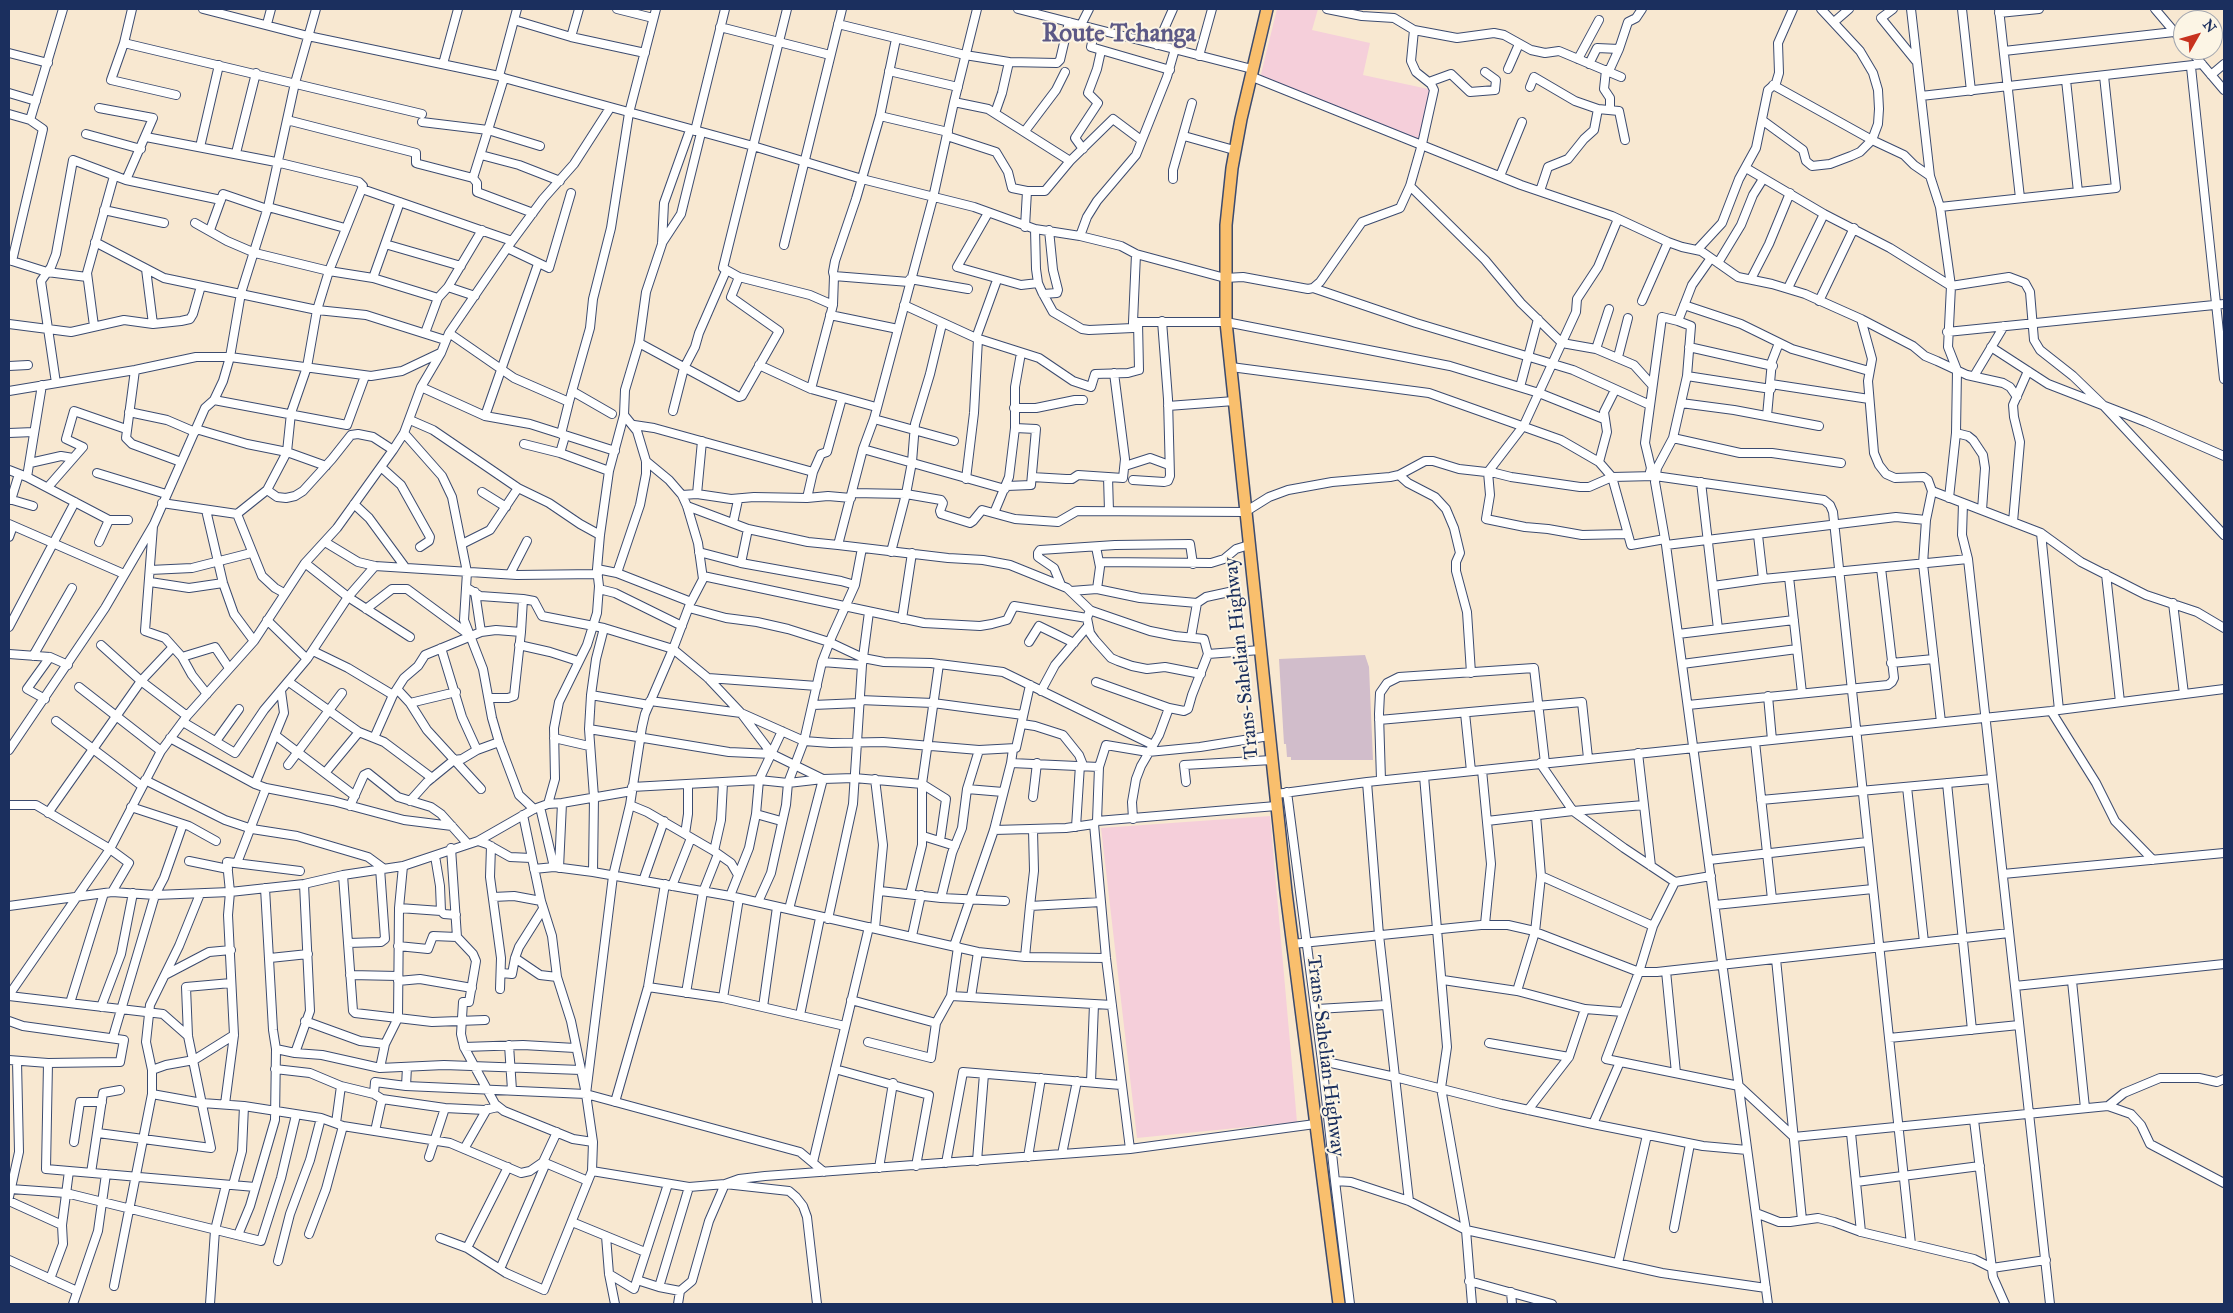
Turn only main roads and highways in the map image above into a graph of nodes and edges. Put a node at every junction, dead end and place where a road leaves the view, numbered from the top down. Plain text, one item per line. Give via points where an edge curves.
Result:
1 (1267, 9) edge
2 (1339, 1304) edge

1 - 2 highway, Trans-Sahelian Highway via 1234,150 1226,225 1226,322 1269,736 1280,798 1292,944

